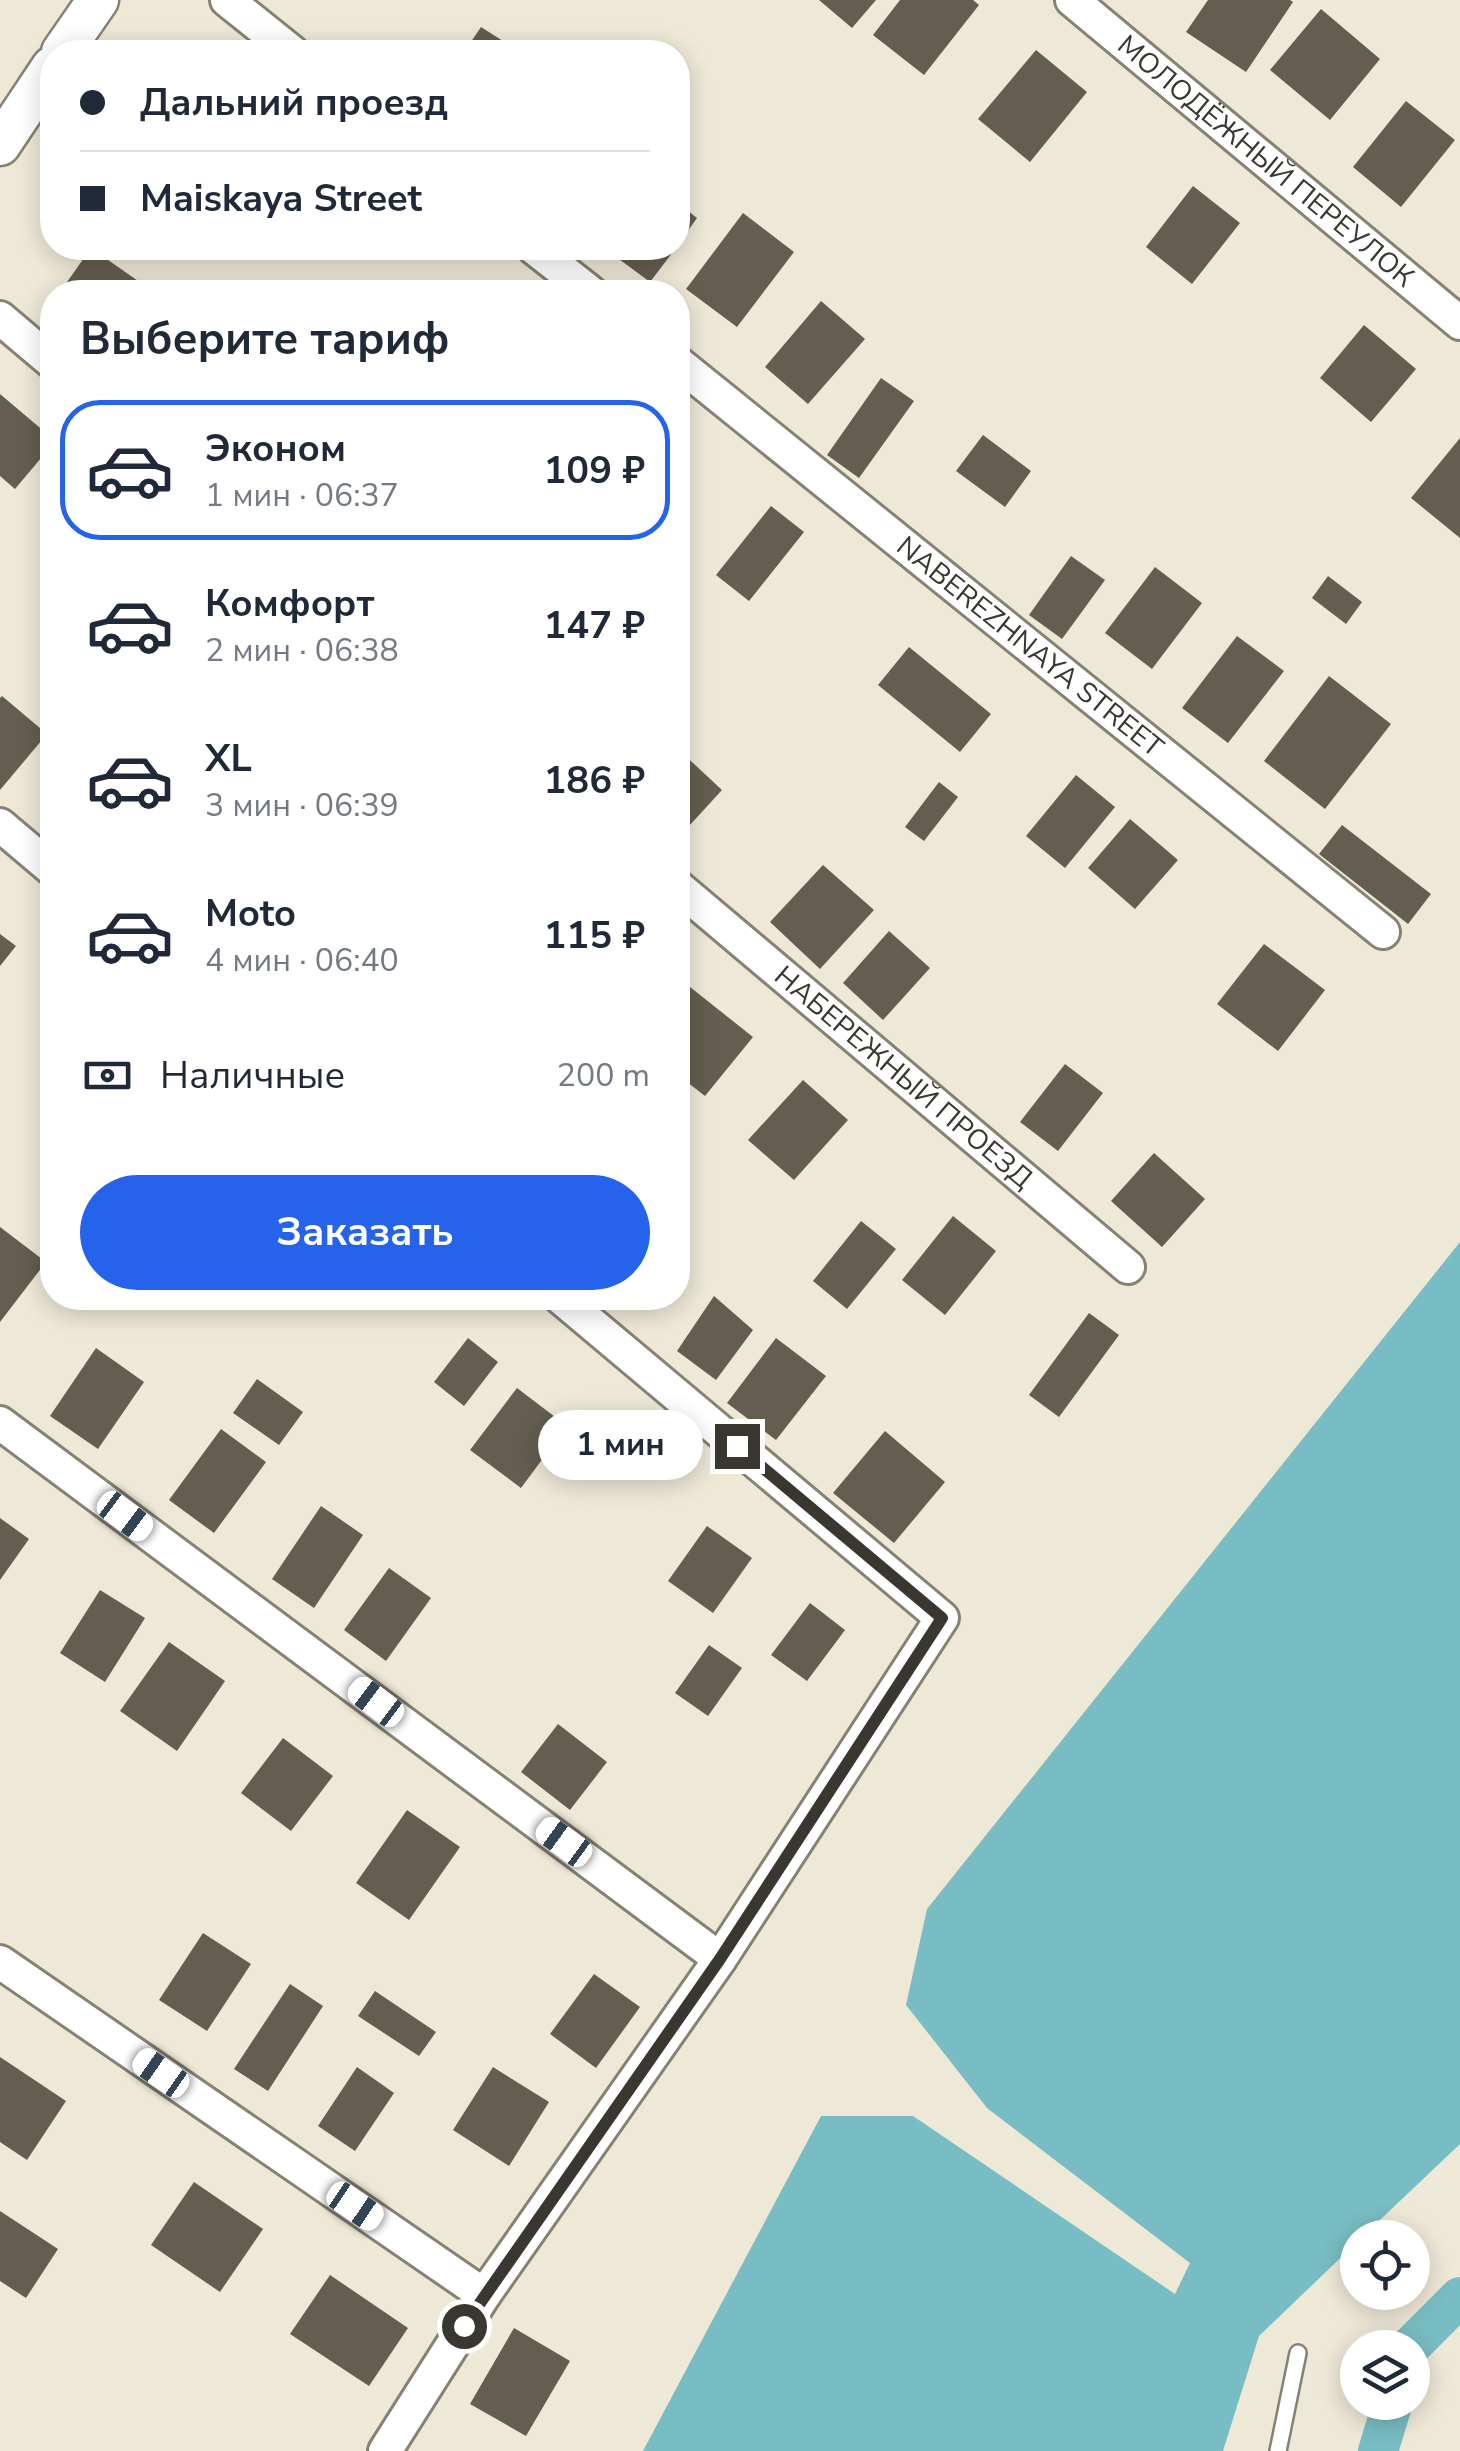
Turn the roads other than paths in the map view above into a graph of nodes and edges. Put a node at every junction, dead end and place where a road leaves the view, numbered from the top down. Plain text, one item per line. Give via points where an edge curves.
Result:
1 (98, 0) edge
2 (227, 0) edge
3 (1072, 0) edge
4 (70, 40) edge
5 (277, 40) edge
6 (40, 85) edge
7 (0, 145) edge
8 (549, 260) edge
9 (575, 280) edge
10 (0, 318) edge
11 (1460, 323) edge
12 (40, 352) edge
13 (690, 373) edge
14 (0, 825) edge
15 (40, 859) edge
16 (690, 898) edge
17 (1383, 932) dead end
18 (1128, 1267) dead end
19 (575, 1310) edge
20 (0, 1423) edge
21 (720, 1959) junction
22 (0, 1962) edge
23 (484, 2294) junction
24 (1298, 2354) dead end
25 (385, 2451) edge
26 (1278, 2451) edge

1 - 4 street
2 - 5 street
3 - 11 street, МОЛОДЁЖНЫЙ ПЕРЕУЛОК
6 - 7 street
8 - 9 street
10 - 12 street
13 - 17 street, NABEREZHNAYA STREET
14 - 15 street
16 - 18 street, НАБЕРЕЖНЫЙ ПРОЕЗД
19 - 21 street via 942,1618
20 - 21 street
21 - 23 street
22 - 23 street
23 - 25 street
24 - 26 lane

